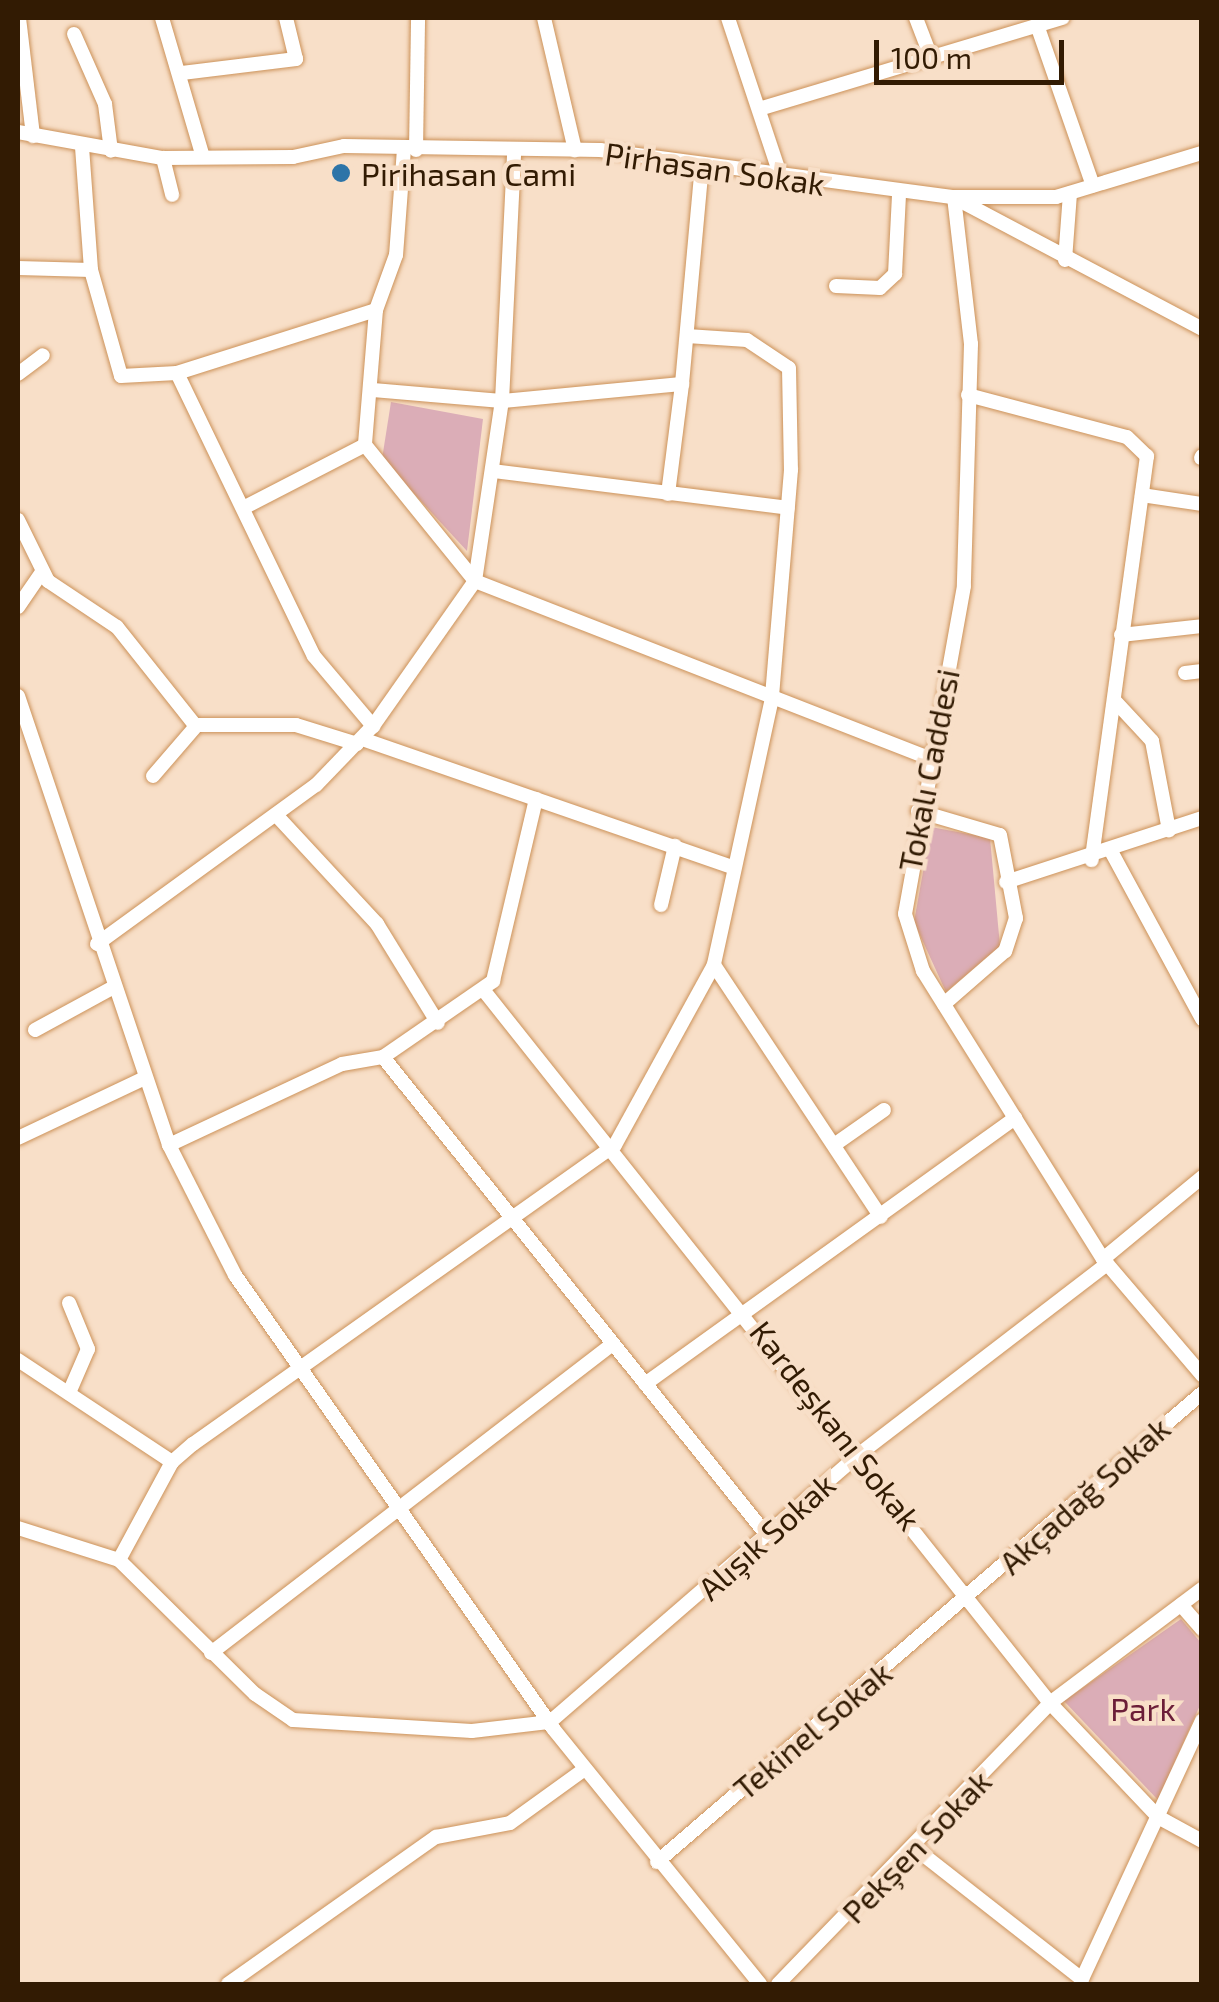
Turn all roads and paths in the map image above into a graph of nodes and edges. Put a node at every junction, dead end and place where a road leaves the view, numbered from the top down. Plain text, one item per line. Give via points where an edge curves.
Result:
1 (19, 18) edge
2 (162, 18) edge
3 (286, 18) edge
4 (418, 18) edge
5 (544, 18) edge
6 (728, 18) edge
7 (916, 18) edge
8 (1063, 18) edge
9 (1037, 25) junction
10 (74, 34) dead end
11 (931, 57) junction
12 (182, 73) junction
13 (759, 109) junction
14 (25, 134) edge
15 (82, 147) junction
16 (410, 149) junction
17 (575, 150) junction
18 (110, 151) junction
19 (514, 152) junction
20 (1202, 154) edge
21 (163, 158) junction
22 (204, 158) junction
23 (702, 165) junction
24 (781, 177) junction
25 (1092, 186) junction
26 (172, 195) dead end
27 (1063, 195) junction
28 (899, 196) junction
29 (954, 197) junction
30 (1065, 260) junction
31 (18, 268) edge
32 (90, 270) junction
33 (836, 286) dead end
34 (376, 310) junction
35 (1202, 329) edge
36 (687, 336) junction
37 (43, 355) dead end
38 (178, 373) junction
39 (18, 374) edge
40 (682, 384) junction
41 (372, 390) junction
42 (968, 395) junction
43 (502, 401) junction
44 (366, 445) junction
45 (494, 471) junction
46 (668, 494) junction
47 (1142, 495) junction
48 (1202, 504) edge
49 (247, 506) junction
50 (788, 508) junction
51 (18, 520) edge
52 (42, 572) junction
53 (475, 580) junction
54 (18, 607) edge
55 (1202, 626) edge
56 (1121, 635) junction
57 (1202, 671) edge
58 (1185, 673) dead end
59 (18, 696) edge
60 (772, 698) junction
61 (1114, 700) junction
62 (197, 725) junction
63 (373, 726) junction
64 (24, 735) edge
65 (359, 742) junction
66 (929, 758) junction
67 (153, 776) dead end
68 (536, 799) junction
69 (918, 811) junction
70 (278, 817) junction
71 (1202, 818) edge
72 (1169, 830) junction
73 (675, 846) junction
74 (1112, 852) junction
75 (1092, 860) junction
76 (731, 868) junction
77 (1006, 882) junction
78 (661, 905) dead end
79 (97, 944) junction
80 (714, 964) junction
81 (112, 988) junction
82 (485, 992) junction
83 (944, 1004) junction
84 (1202, 1019) edge
85 (438, 1023) junction
86 (35, 1030) dead end
87 (382, 1057) junction
88 (145, 1078) junction
89 (884, 1110) dead end
90 (1015, 1118) junction
91 (18, 1138) edge
92 (834, 1144) junction
93 (169, 1145) junction
94 (615, 1145) junction
95 (1202, 1178) edge
96 (881, 1217) junction
97 (510, 1222) junction
98 (1105, 1261) junction
99 (69, 1303) dead end
100 (747, 1312) junction
101 (610, 1346) junction
102 (18, 1360) edge
103 (304, 1371) junction
104 (1202, 1374) edge
105 (645, 1384) junction
106 (1202, 1393) edge
107 (69, 1394) junction
108 (858, 1455) junction
109 (172, 1462) junction
110 (402, 1503) junction
111 (18, 1528) edge
112 (766, 1534) junction
113 (119, 1560) junction
114 (1202, 1588) edge
115 (968, 1599) junction
116 (1181, 1605) junction
117 (1202, 1629) edge
118 (212, 1652) junction
119 (1050, 1703) junction
120 (1202, 1721) edge
121 (550, 1722) junction
122 (585, 1769) junction
123 (1158, 1817) junction
124 (1202, 1841) edge
125 (916, 1849) junction
126 (657, 1862) junction
127 (1086, 1983) edge
128 (228, 1984) edge
129 (760, 1984) edge
130 (778, 1984) edge

1 - 14 street
2 - 12 street
3 - 12 street via 296,59
4 - 16 street
5 - 17 street
6 - 13 street
7 - 11 street
8 - 9 street
9 - 11 street
9 - 25 street
10 - 18 street via 105,104
11 - 13 street
12 - 22 street
13 - 24 street
14 - 15 street, Pirhasan Sokak
15 - 18 street, Pirhasan Sokak
15 - 32 street
16 - 19 street, Pirhasan Sokak
16 - 22 street, Pirhasan Sokak
16 - 34 street via 396,256
17 - 19 street, Pirhasan Sokak
17 - 23 street, Pirhasan Sokak
18 - 21 street, Pirhasan Sokak
19 - 43 street
20 - 25 street, Pirhasan Sokak
21 - 22 street, Pirhasan Sokak
21 - 26 street
23 - 24 street, Pirhasan Sokak
23 - 36 street
24 - 28 street, Pirhasan Sokak
25 - 27 street, Pirhasan Sokak
27 - 29 street, Pirhasan Sokak
27 - 30 street
28 - 29 street, Pirhasan Sokak
28 - 33 street via 895,274 880,288
29 - 30 street
29 - 42 street, Tokalı Caddesi via 967,268
30 - 35 street
31 - 32 street
32 - 38 street via 112,368 132,380
34 - 38 street
34 - 41 street
36 - 40 street
36 - 50 street via 747,340 789,368
37 - 39 street
38 - 49 street
40 - 43 street
40 - 46 street
41 - 43 street
41 - 44 street
42 - 47 street via 1142,444
42 - 66 street, Tokalı Caddesi via 964,586
43 - 45 street
44 - 49 street
44 - 53 street
45 - 46 street
45 - 53 street
46 - 50 street
47 - 48 street
47 - 56 street
49 - 63 street via 314,656
50 - 60 street
51 - 52 street
52 - 54 street
52 - 62 street via 118,626
53 - 60 street
53 - 63 street
55 - 56 street
56 - 61 street
57 - 58 street
59 - 64 street
60 - 66 street
60 - 76 street
61 - 72 street via 1152,741
61 - 75 street
62 - 65 street via 296,725
62 - 67 street
63 - 65 street
64 - 79 street
65 - 68 street
65 - 70 street
66 - 69 street, Tokalı Caddesi
68 - 73 street
68 - 82 street
69 - 77 street via 1000,835
69 - 83 street, Tokalı Caddesi via 905,914
70 - 79 street
70 - 85 street via 377,924
71 - 72 street
72 - 74 street
73 - 76 street
73 - 78 street
74 - 75 street
74 - 84 street
75 - 77 street
76 - 80 street
77 - 83 street via 1013,941
79 - 81 street
80 - 92 street
80 - 94 street
81 - 86 street
81 - 88 street
82 - 85 street
82 - 94 street, Kardeşkanı Sokak
83 - 90 street, Tokalı Caddesi
85 - 87 street
87 - 93 street via 342,1064
87 - 97 street
88 - 91 street
88 - 93 street
89 - 92 street
90 - 96 street
90 - 98 street, Tokalı Caddesi
92 - 96 street
93 - 103 street via 207,1232
94 - 97 street
94 - 100 street, Kardeşkanı Sokak
95 - 98 street, Alışık Sokak
96 - 100 street
97 - 101 street
97 - 103 street
98 - 104 street, Tokalı Caddesi
98 - 108 street, Alışık Sokak
99 - 107 street via 88,1349
100 - 105 street
100 - 108 street, Kardeşkanı Sokak
101 - 105 street
101 - 110 street
102 - 107 street
103 - 109 street
103 - 110 street
105 - 112 street
106 - 115 street, Akçadağ Sokak
107 - 109 street
108 - 112 street, Alışık Sokak
108 - 115 street, Kardeşkanı Sokak
109 - 113 street
110 - 118 street
110 - 121 street
111 - 113 street
112 - 121 street, Alışık Sokak via 576,1709
113 - 118 street, Alışık Sokak
114 - 116 street, Pekşen Sokak
115 - 119 street, Kardeşkanı Sokak
115 - 126 street, Tekinel Sokak
116 - 117 street
116 - 119 street, Pekşen Sokak
118 - 121 street, Alışık Sokak via 294,1720 472,1731
119 - 123 street, Kardeşkanı Sokak
119 - 125 street, Pekşen Sokak
120 - 123 street
121 - 122 street
122 - 126 street
122 - 128 street via 510,1822 436,1837
123 - 124 street, Kardeşkanı Sokak
123 - 127 street
125 - 127 street
125 - 130 street, Pekşen Sokak
126 - 129 street

